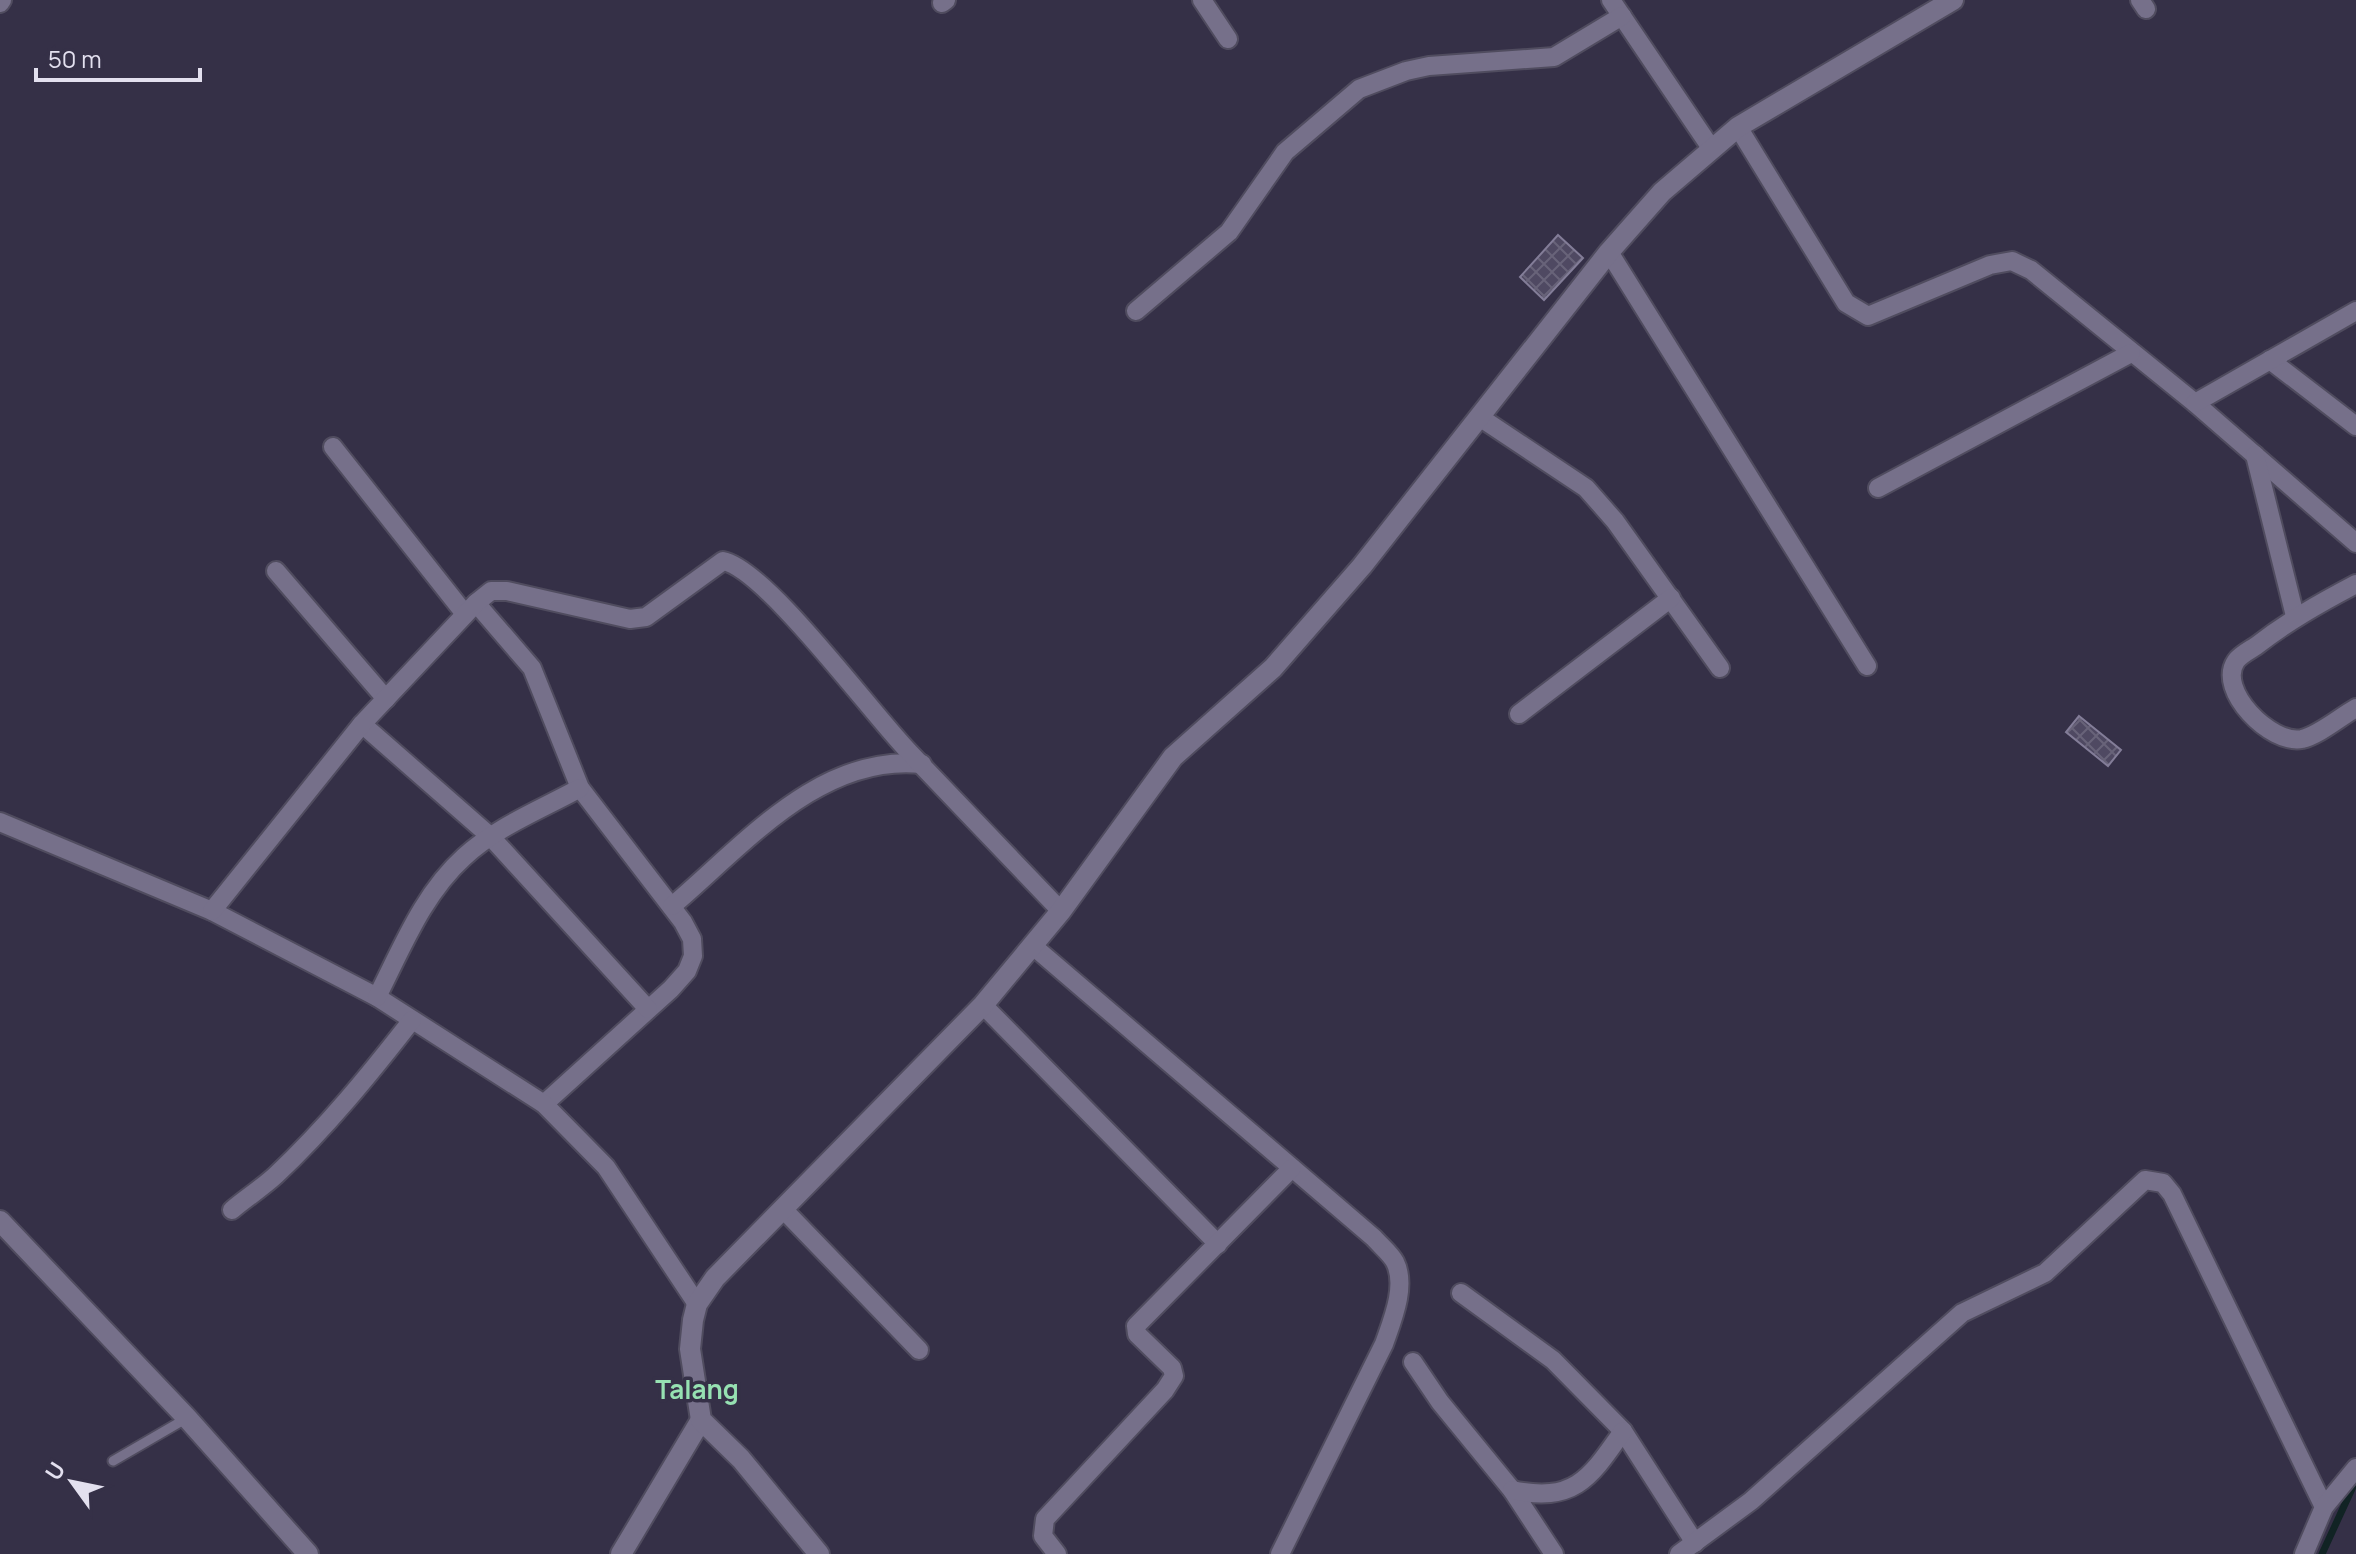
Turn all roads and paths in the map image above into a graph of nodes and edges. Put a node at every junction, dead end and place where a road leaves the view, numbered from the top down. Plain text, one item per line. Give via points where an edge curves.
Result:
1 (1202, 0) edge
2 (1611, 0) edge
3 (1953, 0) edge
4 (1622, 16) junction
5 (1228, 39) dead end
6 (1738, 127) junction
7 (1711, 148) junction
8 (1609, 252) junction
9 (1136, 311) dead end
10 (2356, 311) edge
11 (2131, 353) junction
12 (2270, 360) junction
13 (2195, 403) junction
14 (1481, 418) junction
15 (2356, 426) edge
16 (333, 447) dead end
17 (2255, 455) junction
18 (1878, 488) dead end
19 (2356, 543) edge
20 (276, 571) dead end
21 (2356, 584) edge
22 (1671, 598) junction
23 (470, 608) junction
24 (2295, 616) junction
25 (1867, 666) dead end
26 (1720, 668) dead end
27 (386, 699) junction
28 (2356, 708) edge
29 (1519, 714) dead end
30 (362, 724) junction
31 (924, 764) junction
32 (580, 788) junction
33 (0, 822) edge
34 (491, 837) junction
35 (672, 906) junction
36 (212, 911) junction
37 (1061, 911) junction
38 (1033, 946) junction
39 (377, 997) junction
40 (983, 1005) junction
41 (648, 1009) junction
42 (412, 1020) junction
43 (544, 1104) junction
44 (1292, 1168) junction
45 (783, 1209) junction
46 (232, 1210) dead end
47 (0, 1221) edge
48 (1218, 1244) junction
49 (1461, 1293) dead end
50 (697, 1304) junction
51 (919, 1350) dead end
52 (1413, 1362) dead end
53 (187, 1418) junction
54 (701, 1420) junction
55 (1623, 1431) junction
56 (113, 1461) dead end
57 (2356, 1468) edge
58 (1512, 1490) junction
59 (2324, 1507) junction
60 (1695, 1543) junction
61 (308, 1554) edge
62 (621, 1554) edge
63 (819, 1554) edge
64 (1057, 1554) edge
65 (1280, 1554) edge
66 (1554, 1554) edge
67 (1679, 1554) edge
68 (2304, 1554) edge

1 - 5 street
2 - 4 street
3 - 6 street
4 - 7 street
4 - 9 street via 1554,57 1429,66 1359,89 1285,152 1229,232
6 - 7 street
6 - 11 street via 1856,312 1868,316 1990,265 2012,261 2031,270
7 - 8 street via 1662,192
8 - 14 street
8 - 25 street
10 - 12 street
11 - 13 street
11 - 18 street
12 - 13 street
12 - 15 street
13 - 17 street
14 - 22 street via 1586,488
14 - 37 street via 1273,668 1173,757
16 - 23 street
17 - 19 street
17 - 24 street
20 - 27 street
21 - 24 street
22 - 26 street
22 - 29 street
23 - 27 street
23 - 31 street via 491,591 507,591 630,619 646,617 713,565 735,563 777,601
23 - 32 street via 532,668
24 - 28 street via 2237,661 2231,675 2238,697 2269,730 2301,739
27 - 30 street
30 - 34 street
30 - 36 street
31 - 35 street via 892,761 817,789 775,816
31 - 37 street
32 - 34 street
32 - 35 street
33 - 36 street
34 - 39 street via 441,880
34 - 41 street
35 - 41 street via 692,939 693,956 687,971
36 - 39 street
37 - 38 street
38 - 40 street
38 - 44 street
39 - 42 street
40 - 45 street
40 - 48 street
41 - 43 street
42 - 43 street
42 - 46 street via 311,1139
43 - 50 street via 606,1167
44 - 48 street
44 - 65 street via 1374,1238 1395,1261 1399,1280 1384,1344
45 - 50 street via 738,1252
45 - 51 street
47 - 53 street
48 - 64 street via 1136,1326 1137,1334 1174,1376 1045,1519 1043,1536
49 - 55 street via 1553,1360
50 - 54 street via 690,1349
52 - 58 street
53 - 56 lane
53 - 61 street
54 - 62 street
54 - 63 street via 741,1459
55 - 58 street via 1591,1474 1568,1491 1536,1495
55 - 60 street
57 - 59 street
58 - 66 street
59 - 60 street via 2172,1194 2155,1179 2135,1185 2045,1273 1962,1313 1810,1451
59 - 68 street
60 - 67 street

